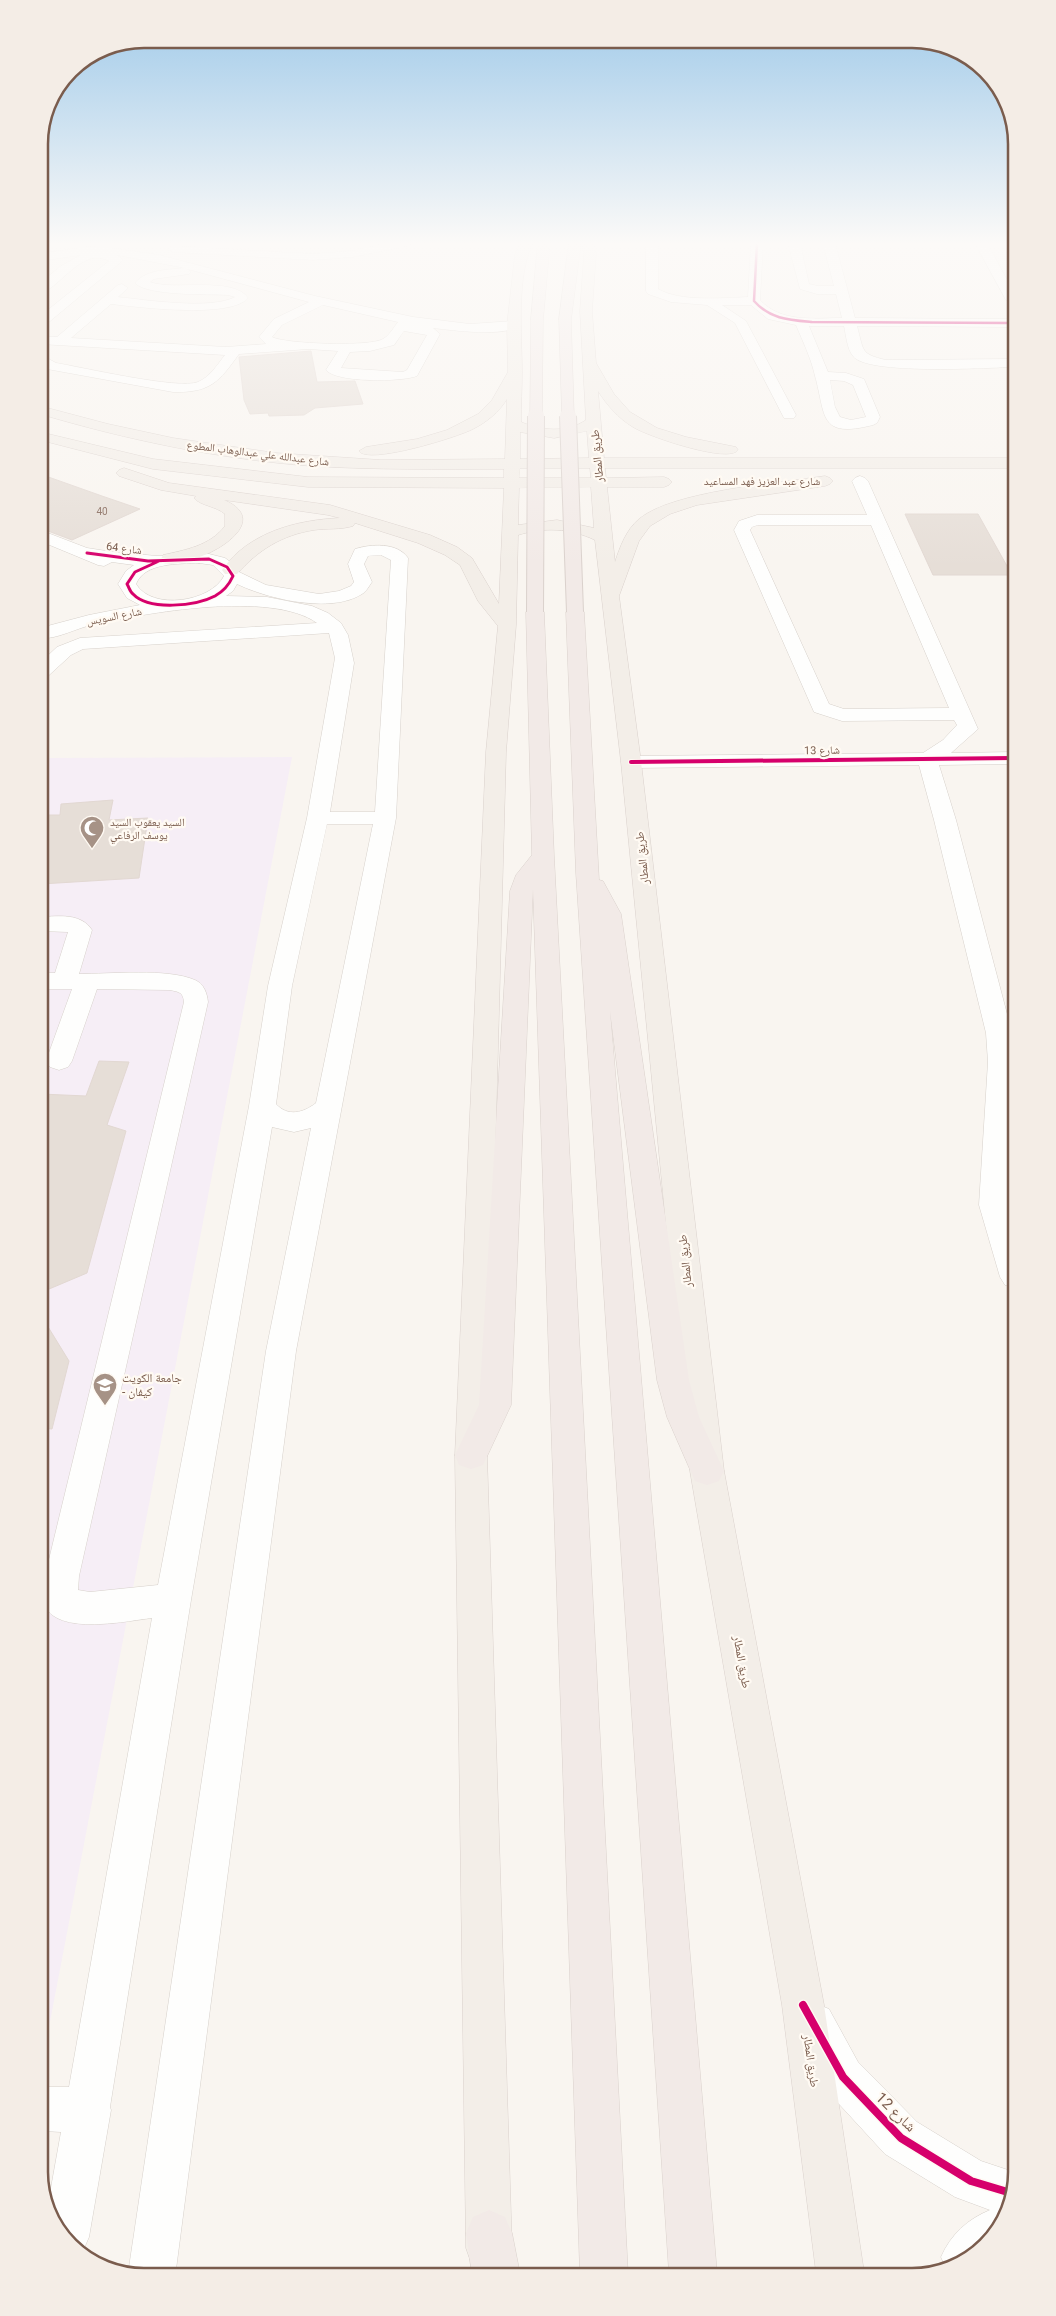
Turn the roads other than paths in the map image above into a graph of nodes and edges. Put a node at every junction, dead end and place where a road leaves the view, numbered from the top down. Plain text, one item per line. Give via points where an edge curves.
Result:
1 (158, 351) edge
2 (174, 351) edge
3 (261, 351) edge
4 (344, 351) edge
5 (376, 351) edge
6 (424, 351) edge
7 (516, 351) edge
8 (519, 351) edge
9 (521, 351) edge
10 (566, 351) edge
11 (588, 351) edge
12 (756, 351) edge
13 (813, 351) edge
14 (857, 351) edge
15 (230, 356) junction
16 (589, 360) junction
17 (48, 363) edge
18 (1008, 364) edge
19 (361, 375) junction
20 (823, 376) dead end
21 (48, 412) edge
22 (789, 415) dead end
23 (594, 421) junction
24 (512, 423) junction
25 (48, 438) edge
26 (48, 448) edge
27 (228, 452) junction
28 (1008, 463) edge
29 (967, 464) junction
30 (511, 473) junction
31 (599, 473) junction
32 (825, 481) junction
33 (860, 481) junction
34 (879, 481) dead end
35 (675, 482) dead end
36 (722, 482) dead end
37 (167, 487) junction
38 (877, 520) junction
39 (386, 526) junction
40 (509, 532) junction
41 (48, 538) edge
42 (603, 538) junction
43 (87, 553) junction
44 (164, 560) junction
45 (232, 573) junction
46 (130, 578) junction
47 (610, 602) junction
48 (190, 604) junction
49 (507, 625) junction
50 (335, 628) junction
51 (48, 630) edge
52 (48, 631) edge
53 (48, 666) edge
54 (963, 720) junction
55 (1008, 755) edge
56 (1008, 758) edge
57 (927, 759) junction
58 (631, 762) junction
59 (318, 818) junction
60 (385, 818) junction
61 (543, 856) junction
62 (587, 873) junction
63 (48, 924) edge
64 (64, 982) edge
65 (59, 1060) dead end
66 (262, 1106) junction
67 (328, 1108) junction
68 (1008, 1242) edge
69 (471, 1455) junction
70 (707, 1471) junction
71 (173, 1600) junction
72 (803, 2005) junction
73 (48, 2109) edge
74 (89, 2110) junction
75 (1006, 2192) edge
76 (67, 2231) edge
77 (491, 2261) edge
78 (152, 2268) edge
79 (604, 2268) edge
80 (693, 2268) edge
81 (839, 2268) edge

1 - 15 street
2 - 15 street
3 - 15 street
4 - 19 street via 333,370
5 - 19 street
6 - 19 street via 412,373 402,377
7 - 27 main road via 496,405 482,418 434,439 363,451
8 - 24 main road
9 - 61 highway, bridge via 535,612
10 - 62 highway, bridge
11 - 16 main road, طريق المطار
12 - 22 street
13 - 20 street
14 - 18 street via 874,362 886,364
15 - 17 street via 210,383 184,389
16 - 23 main road, طريق المطار
16 - 29 main road via 614,404 633,421 698,445 746,452
21 - 27 main road, شارع عبدالله علي عبدالوهاب المطوع via 92,426
23 - 24 main road via 577,430 556,433 533,432
23 - 31 main road, طريق المطار
24 - 30 main road
25 - 30 main road, شارع عبدالله علي عبدالوهاب المطوع via 153,464 281,479 383,484
26 - 37 main road
27 - 30 main road, شارع عبدالله علي عبدالوهاب المطوع via 309,461
28 - 29 main road, شارع عبد العزيز فهد المساعيد
29 - 31 main road, شارع عبد العزيز فهد المساعيد
30 - 31 main road, شارع عبد العزيز فهد المساعيد
30 - 40 main road
31 - 35 main road, شارع عبد العزيز فهد المساعيد
31 - 42 main road, طريق المطار
32 - 33 main road, شارع عبد العزيز فهد المساعيد
32 - 36 main road, شارع عبد العزيز فهد المساعيد
32 - 47 main road via 694,502 664,511 644,523 630,540
33 - 34 main road, شارع عبد العزيز فهد المساعيد
33 - 38 street
37 - 39 main road via 330,510
37 - 44 main road via 222,505 231,511 234,519 232,528 216,542 199,551
38 - 54 street
38 - 54 street via 757,520 745,524 742,530 821,708 842,715
39 - 45 main road via 336,523 288,531 242,556
39 - 49 main road via 424,538 461,558 476,577 495,612
40 - 42 main road via 559,524
40 - 49 main road
41 - 43 street, شارع 64
42 - 47 main road, طريق المطار
43 - 44 street, شارع 64
43 - 46 street, شارع 64
44 - 45 street, شارع 64 via 206,559 221,564
44 - 46 street, شارع السويس via 142,568
45 - 48 street via 232,582 219,595
45 - 60 street, شارع 64 via 261,589 332,599 357,590 363,582 356,564 361,553 383,550 400,558
46 - 48 street via 127,584 130,592 140,600
46 - 51 street, شارع السويس
47 - 58 main road, طريق المطار
48 - 50 street via 254,602 292,607 317,615
48 - 52 street, شارع السويس via 137,610
49 - 69 main road via 496,752
50 - 53 street via 80,644 64,651
50 - 59 street via 343,643 345,663
54 - 55 street via 986,743
54 - 57 street via 950,744
56 - 57 street, شارع 13
57 - 58 street, شارع 13
57 - 68 street via 999,1033 1001,1062 993,1205
58 - 70 main road, طريق المطار
59 - 60 street
59 - 66 street via 280,986
60 - 67 street
61 - 69 highway via 527,875 521,891 495,1405
61 - 79 highway
62 - 70 highway via 609,914 673,1380 683,1417
62 - 80 highway
63 - 64 street via 69,924 80,930
64 - 65 street
64 - 71 street via 178,984 188,986 195,993 196,1002 62,1576 60,1599 68,1606 90,1608
66 - 67 street via 278,1120 292,1123 306,1122
66 - 71 street
67 - 78 street via 281,1351
69 - 77 main road
70 - 72 main road, طريق المطار
71 - 74 street
72 - 75 street, شارع 12 via 843,2077 901,2138 971,2181
72 - 81 main road, طريق المطار
73 - 74 street
74 - 76 street

